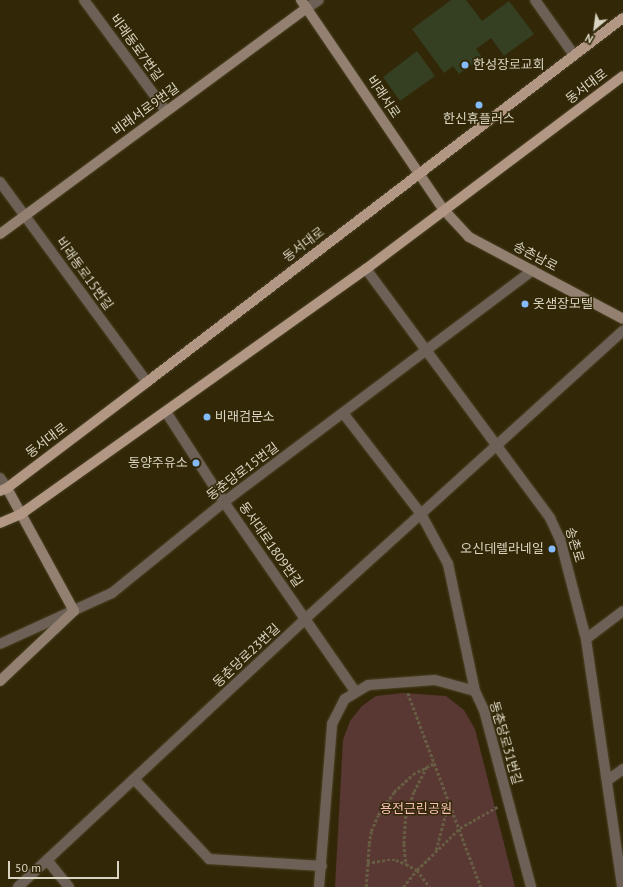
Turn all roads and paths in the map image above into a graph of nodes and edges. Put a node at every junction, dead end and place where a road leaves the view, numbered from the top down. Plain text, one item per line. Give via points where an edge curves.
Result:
1 (84, 0) edge
2 (319, 0) edge
3 (534, 0) edge
4 (304, 4) edge
5 (623, 18) edge
6 (574, 56) junction
7 (623, 76) edge
8 (166, 112) junction
9 (418, 174) junction
10 (0, 182) edge
11 (443, 209) junction
12 (25, 216) junction
13 (0, 234) edge
14 (366, 269) junction
15 (533, 270) junction
16 (623, 319) edge
17 (623, 331) edge
18 (427, 350) junction
19 (147, 382) junction
20 (166, 412) junction
21 (343, 413) junction
22 (496, 446) junction
23 (0, 478) edge
24 (3, 489) edge
25 (224, 502) junction
26 (21, 514) junction
27 (421, 514) junction
28 (0, 523) edge
29 (74, 611) junction
30 (623, 611) edge
31 (305, 619) junction
32 (586, 639) junction
33 (0, 644) edge
34 (0, 681) edge
35 (355, 691) junction
36 (407, 691) dead end
37 (475, 692) junction
38 (436, 763) junction
39 (427, 767) junction
40 (623, 769) edge
41 (134, 779) junction
42 (608, 780) junction
43 (450, 801) junction
44 (498, 806) dead end
45 (460, 828) junction
46 (435, 852) junction
47 (47, 860) junction
48 (367, 863) junction
49 (406, 864) junction
50 (322, 866) junction
51 (417, 870) junction
52 (18, 887) edge
53 (69, 887) edge
54 (319, 887) edge
55 (366, 887) edge
56 (402, 887) edge
57 (430, 887) edge
58 (482, 887) edge
59 (531, 887) edge
60 (622, 887) edge

1 - 8 street, 비래동로7번길
2 - 4 street
3 - 6 street
4 - 8 street, 비래서로9번길
4 - 9 street, 비래서로
5 - 6 main road, 동서대로
6 - 9 main road, 동서대로
7 - 11 main road, 동서대로
8 - 12 street, 비래서로9번길
9 - 11 street, 비래서로
9 - 19 main road, 동서대로
10 - 12 street, 비래동로15번길
11 - 14 main road, 동서대로
11 - 15 street, 송촌남로 via 469,237
12 - 13 street, 비래서로9번길
12 - 19 street, 비래동로15번길
14 - 18 street, 송촌로
14 - 20 main road, 동서대로
15 - 16 street, 송촌남로
15 - 18 street, 동춘당로15번길
17 - 22 street
18 - 21 street, 동춘당로15번길
18 - 22 street, 송촌로
19 - 24 main road, 동서대로
20 - 25 street, 동서대로1809번길
20 - 26 main road, 동서대로
21 - 25 street, 동춘당로15번길
21 - 27 street
22 - 27 street, 동춘당로23번길
22 - 32 street, 송촌로 via 550,518 560,539
23 - 24 street
24 - 26 street
25 - 29 street, 동춘당로15번길 via 112,593
25 - 31 street, 동서대로1809번길
26 - 28 main road, 동서대로
26 - 29 street
27 - 31 street, 동춘당로23번길
27 - 37 street via 448,564
29 - 33 street, 동춘당로15번길
29 - 34 street, 동춘당로15번길
30 - 32 street
31 - 35 street, 동서대로1809번길
31 - 41 street, 동춘당로23번길
32 - 42 street, 송촌로
35 - 37 street, 동춘당로31번길 via 368,685 435,680
35 - 50 street, 동춘당로31번길 via 345,699 332,724
36 - 38 path
37 - 59 street, 동춘당로31번길 via 484,710
38 - 39 path
38 - 43 path
39 - 48 path via 413,774 394,792 378,815 371,832
39 - 49 path via 414,792 406,816
40 - 42 street
41 - 47 street, 동춘당로23번길
41 - 50 street via 208,859
42 - 60 street, 송촌로
43 - 45 path
43 - 46 path
44 - 45 path
45 - 46 path
45 - 58 path
46 - 51 path
47 - 52 street, 동춘당로23번길
47 - 53 street
48 - 49 path via 391,860
48 - 55 path
49 - 51 path
50 - 54 street, 동춘당로31번길
51 - 56 path
51 - 57 path

